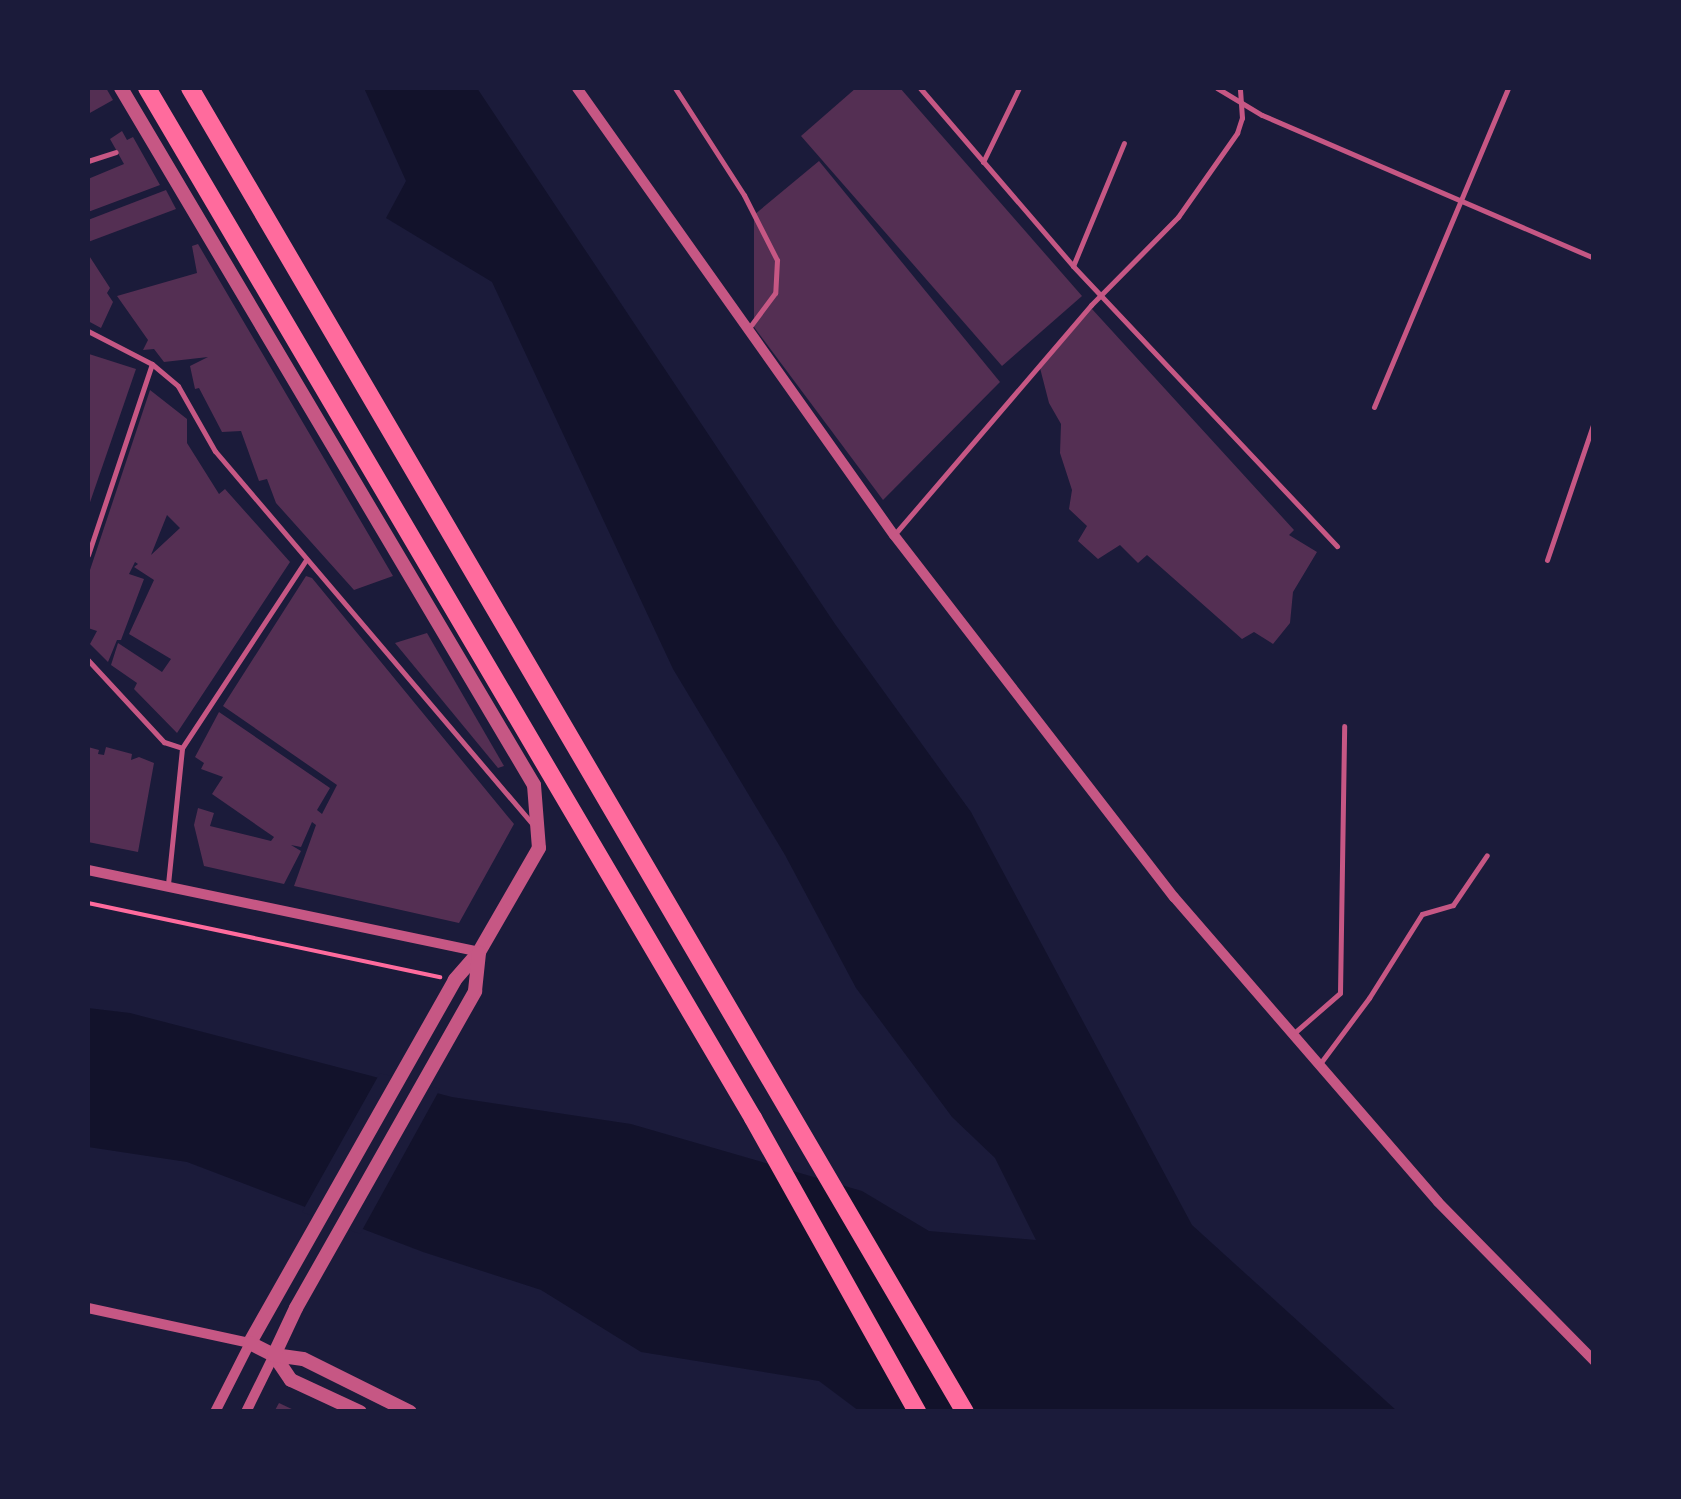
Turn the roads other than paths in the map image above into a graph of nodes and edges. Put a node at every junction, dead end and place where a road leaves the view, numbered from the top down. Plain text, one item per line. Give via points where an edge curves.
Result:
1 (121, 88) edge
2 (147, 88) edge
3 (190, 88) edge
4 (577, 88) edge
5 (675, 88) edge
6 (920, 88) edge
7 (1020, 88) edge
8 (1217, 88) edge
9 (1240, 88) edge
10 (1508, 88) edge
11 (1242, 104) junction
12 (1124, 143) dead end
13 (116, 152) dead end
14 (88, 161) edge
15 (983, 162) junction
16 (1459, 200) junction
17 (1594, 258) edge
18 (1072, 266) junction
19 (1101, 297) junction
20 (746, 330) junction
21 (88, 331) edge
22 (152, 364) junction
23 (1374, 406) dead end
24 (1594, 422) edge
25 (894, 535) junction
26 (1337, 546) dead end
27 (88, 555) edge
28 (306, 560) junction
29 (1547, 560) dead end
30 (88, 660) edge
31 (1344, 726) dead end
32 (182, 748) junction
33 (539, 832) junction
34 (1487, 854) dead end
35 (88, 870) edge
36 (168, 884) junction
37 (480, 952) junction
38 (1291, 1036) junction
39 (1318, 1068) junction
40 (88, 1308) edge
41 (250, 1343) junction
42 (274, 1355) junction
43 (1594, 1361) edge
44 (215, 1412) edge
45 (246, 1412) edge
46 (360, 1412) edge
47 (410, 1412) edge
48 (917, 1412) edge
49 (965, 1412) edge

1 - 33 street via 534,785
2 - 48 highway via 753,1118
3 - 49 highway
4 - 20 street
5 - 20 lane via 777,260 775,292
6 - 15 lane
7 - 15 lane
8 - 11 lane
9 - 11 lane
10 - 16 lane
11 - 16 lane
11 - 19 lane via 1237,133 1221,161
12 - 18 lane
13 - 14 lane
15 - 18 lane
16 - 17 lane
16 - 23 lane
18 - 19 lane
19 - 25 lane
19 - 26 lane
20 - 25 street
21 - 22 lane
22 - 27 lane
22 - 28 lane via 178,386 216,451
24 - 29 lane
25 - 38 street via 1046,736
28 - 32 lane
28 - 33 lane
30 - 32 lane via 164,742
31 - 38 lane via 1340,993
32 - 36 lane
33 - 37 street via 539,848
34 - 39 lane via 1453,905 1422,914
35 - 36 street
36 - 37 street
37 - 41 street via 455,980
37 - 42 street via 474,991
38 - 39 street
39 - 43 street
40 - 41 street
41 - 42 street
41 - 44 street
42 - 45 street
42 - 46 street via 291,1380
42 - 47 street via 303,1359

